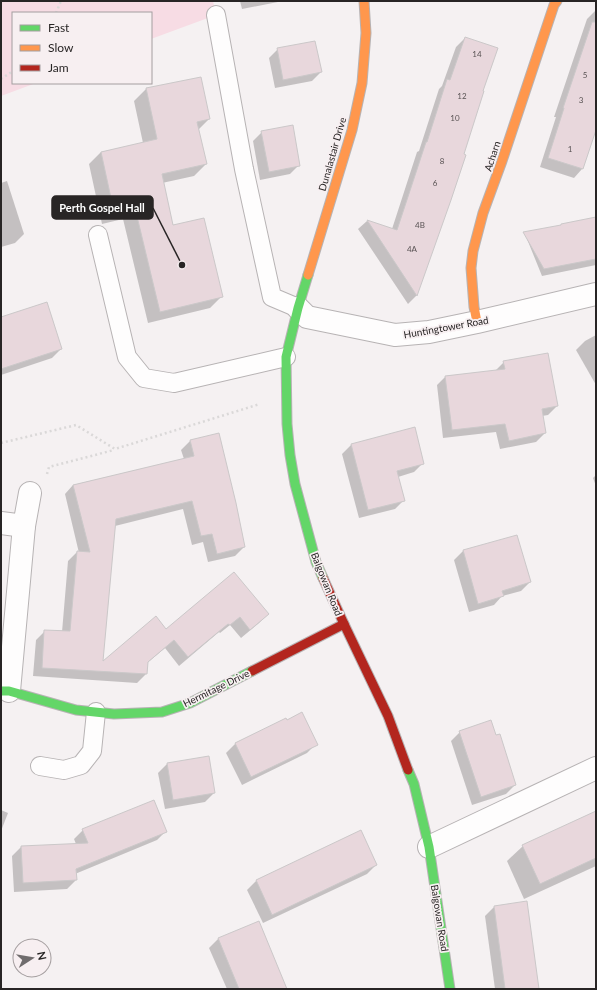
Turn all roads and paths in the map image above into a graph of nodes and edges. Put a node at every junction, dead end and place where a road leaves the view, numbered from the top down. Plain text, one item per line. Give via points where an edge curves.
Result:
1 (61, 1) edge
2 (364, 1) edge
3 (557, 1) edge
4 (56, 12) edge
5 (216, 15) dead end
6 (12, 72) edge
7 (1, 80) edge
8 (98, 235) dead end
9 (596, 294) edge
10 (298, 308) junction
11 (477, 322) junction
12 (286, 357) junction
13 (287, 396) junction
14 (1, 443) edge
15 (115, 449) junction
16 (30, 493) joint
17 (1, 523) edge
18 (24, 526) junction
19 (344, 624) junction
20 (5, 691) edge
21 (96, 712) junction
22 (40, 766) dead end
23 (596, 768) edge
24 (429, 847) junction
25 (450, 989) edge

1 - 4 path
2 - 10 street, Dunalastair Drive via 366,33 362,84 352,130
3 - 11 street, Acharn via 473,251 471,268
5 - 10 lane via 244,169 272,297
6 - 7 path
8 - 12 lane via 127,357 144,378 174,383
9 - 11 street, Huntingtower Road
10 - 11 street, Huntingtower Road via 307,317 395,335 429,332
10 - 12 street, Balgowan Road
12 - 13 street, Balgowan Road
13 - 15 path
13 - 19 street, Balgowan Road via 287,424 295,484 316,562
14 - 15 path via 76,424
15 - 16 path via 49,467 44,487
16 - 18 street, Hermitage Drive
17 - 18 street
18 - 20 street, Hermitage Drive
19 - 21 street, Hermitage Drive via 190,703 162,712
19 - 24 street, Balgowan Road via 388,716 414,784
20 - 21 street, Hermitage Drive via 76,710
21 - 22 lane via 92,750 81,765 64,770
23 - 24 street
24 - 25 street, Balgowan Road

